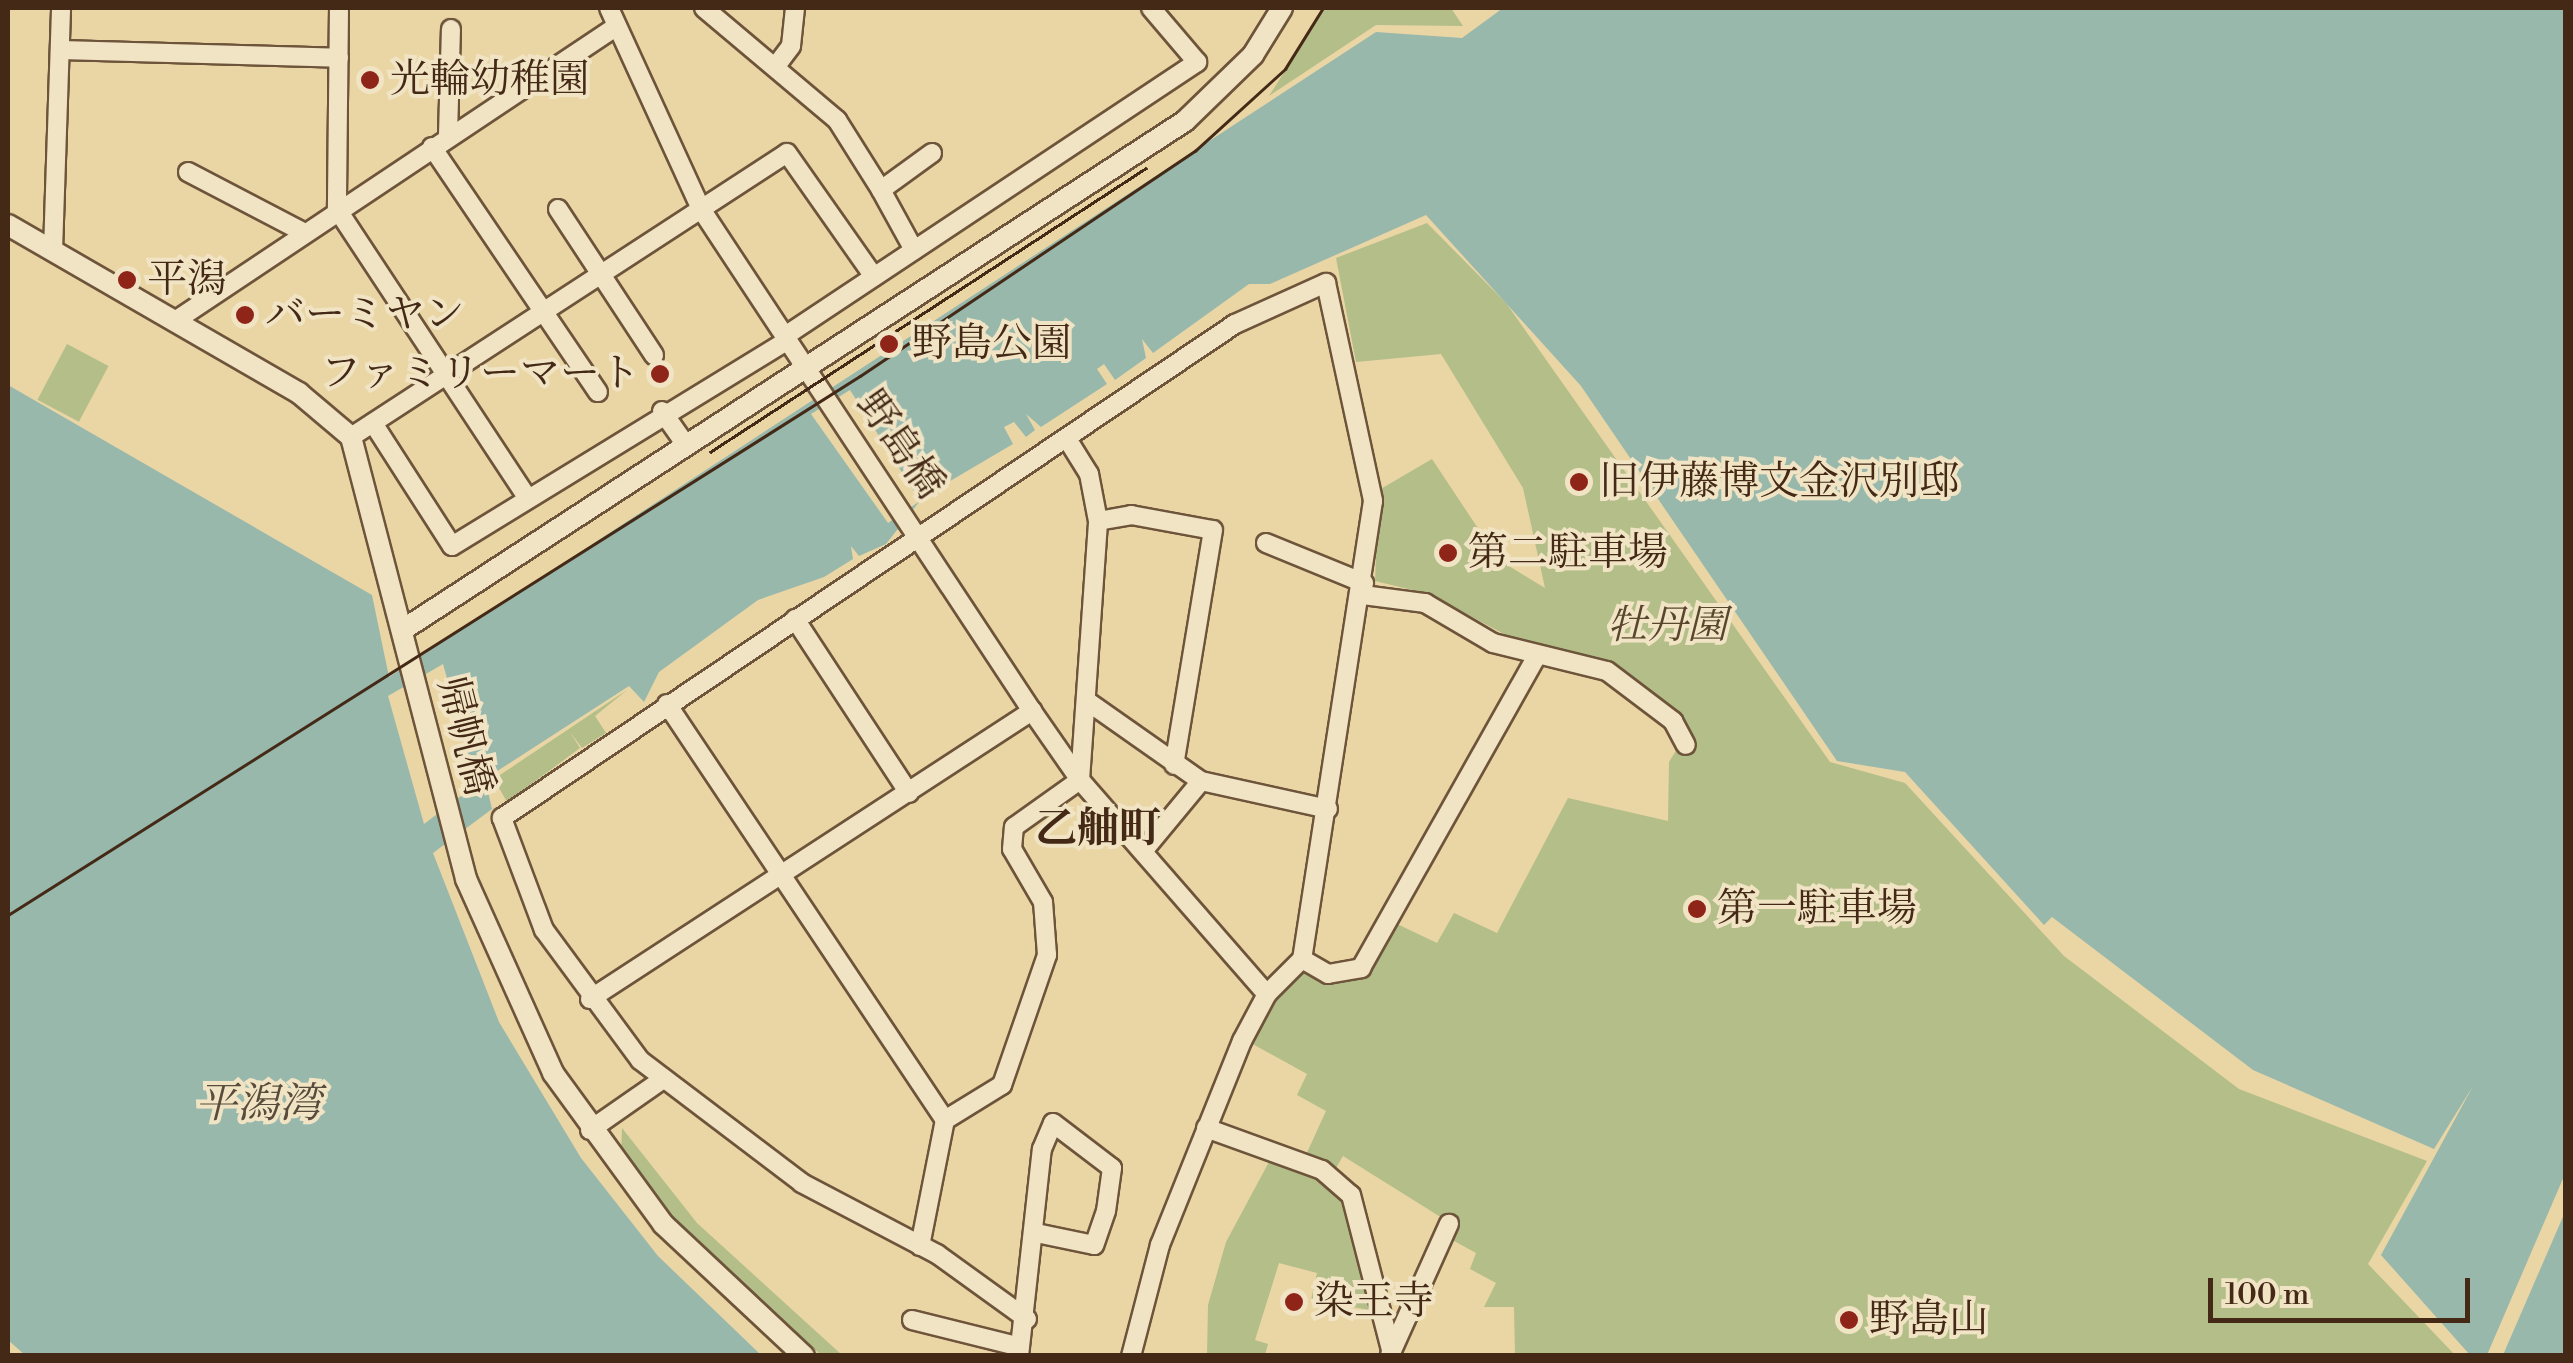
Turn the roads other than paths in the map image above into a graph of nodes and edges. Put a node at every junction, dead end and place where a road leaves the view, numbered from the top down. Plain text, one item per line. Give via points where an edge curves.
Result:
1 (61, 8) edge
2 (340, 8) edge
3 (609, 8) edge
4 (704, 8) edge
5 (795, 8) edge
6 (1150, 8) edge
7 (1282, 8) edge
8 (617, 26) junction
9 (452, 30) dead end
10 (61, 50) junction
11 (338, 58) junction
12 (776, 66) junction
13 (448, 135) junction
14 (432, 147) junction
15 (932, 153) dead end
16 (188, 172) dead end
17 (880, 190) junction
18 (338, 209) junction
19 (558, 209) dead end
20 (701, 209) junction
21 (8, 225) edge
22 (301, 231) junction
23 (914, 250) junction
24 (52, 251) junction
25 (603, 272) junction
26 (874, 277) junction
27 (543, 311) junction
28 (175, 321) junction
29 (786, 338) junction
30 (654, 355) dead end
31 (804, 368) junction
32 (447, 374) junction
33 (598, 392) dead end
34 (662, 411) junction
35 (373, 423) junction
36 (350, 437) junction
37 (1068, 440) junction
38 (686, 445) junction
39 (528, 499) junction
40 (1098, 522) junction
41 (922, 537) junction
42 (1266, 542) dead end
43 (1363, 589) junction
44 (795, 619) junction
45 (404, 629) junction
46 (1536, 658) junction
47 (1087, 701) junction
48 (667, 704) junction
49 (1032, 710) junction
50 (1686, 745) dead end
51 (1174, 765) junction
52 (1080, 780) junction
53 (1201, 781) junction
54 (909, 793) junction
55 (1328, 808) junction
56 (1144, 850) junction
57 (781, 876) junction
58 (1302, 958) junction
59 (1267, 994) junction
60 (590, 1000) junction
61 (663, 1079) junction
62 (944, 1120) junction
63 (1206, 1128) junction
64 (590, 1130) junction
65 (1448, 1224) dead end
66 (1036, 1233) junction
67 (920, 1246) junction
68 (1027, 1319) junction
69 (912, 1320) dead end
70 (1019, 1351) edge
71 (1390, 1353) edge
72 (804, 1356) edge
73 (1131, 1356) edge

1 - 10 street
2 - 11 street
3 - 8 street, 野島橋
4 - 12 street
5 - 12 street via 791,46
6 - 23 street via 1197,62
7 - 31 street via 1253,54 1184,121
8 - 13 street
8 - 20 street, 野島橋
9 - 13 street
10 - 11 street
10 - 24 street
11 - 18 street
12 - 17 street via 848,132
13 - 14 street
14 - 18 street
14 - 27 street
15 - 17 street
16 - 22 street
17 - 23 street
18 - 22 street
18 - 32 street
19 - 25 street
20 - 25 street
20 - 26 street via 787,152
20 - 29 street, 野島橋
21 - 24 street
22 - 28 street
23 - 26 street
24 - 28 street
25 - 27 street
25 - 30 street
26 - 29 street
27 - 32 street
27 - 33 street
28 - 36 street via 299,392
29 - 31 street, 野島橋
29 - 34 street
31 - 38 street
31 - 41 street, 野島橋
32 - 35 street
32 - 39 street
34 - 38 street
34 - 39 street
35 - 36 street
35 - 39 street via 452,546
36 - 45 street, 帰帆橋
37 - 40 street via 1089,474
37 - 41 street
37 - 43 street via 1236,324 1330,284 1373,501
38 - 45 street
40 - 47 street
40 - 51 street via 1132,515 1213,530
41 - 44 street
41 - 49 street, 野島橋
42 - 43 street
43 - 46 street via 1426,603
43 - 55 street
44 - 48 street
44 - 54 street
45 - 64 street, 帰帆橋 via 454,835 498,958
46 - 50 street via 1619,678 1673,722
46 - 58 street via 1362,968 1328,974
47 - 51 street
47 - 52 street
48 - 57 street
48 - 60 street via 502,818 530,901
49 - 52 street, 野島橋
49 - 54 street
51 - 53 street
52 - 56 street, 野島橋
52 - 62 street via 1014,827 1012,849 1043,902 1047,955 1002,1085
53 - 55 street
53 - 56 street
54 - 57 street
55 - 58 street
56 - 59 street, 野島橋
57 - 60 street
57 - 62 street
58 - 59 street
59 - 63 street
60 - 61 street
61 - 64 street
61 - 67 street via 802,1183
62 - 67 street
63 - 71 street via 1344,1187 1361,1208
63 - 73 street via 1160,1245
64 - 72 street, 帰帆橋 via 686,1250
65 - 71 street
66 - 66 street via 1042,1149 1053,1124 1112,1168 1106,1210 1094,1245
66 - 68 street
67 - 68 street
68 - 70 street
69 - 70 street

